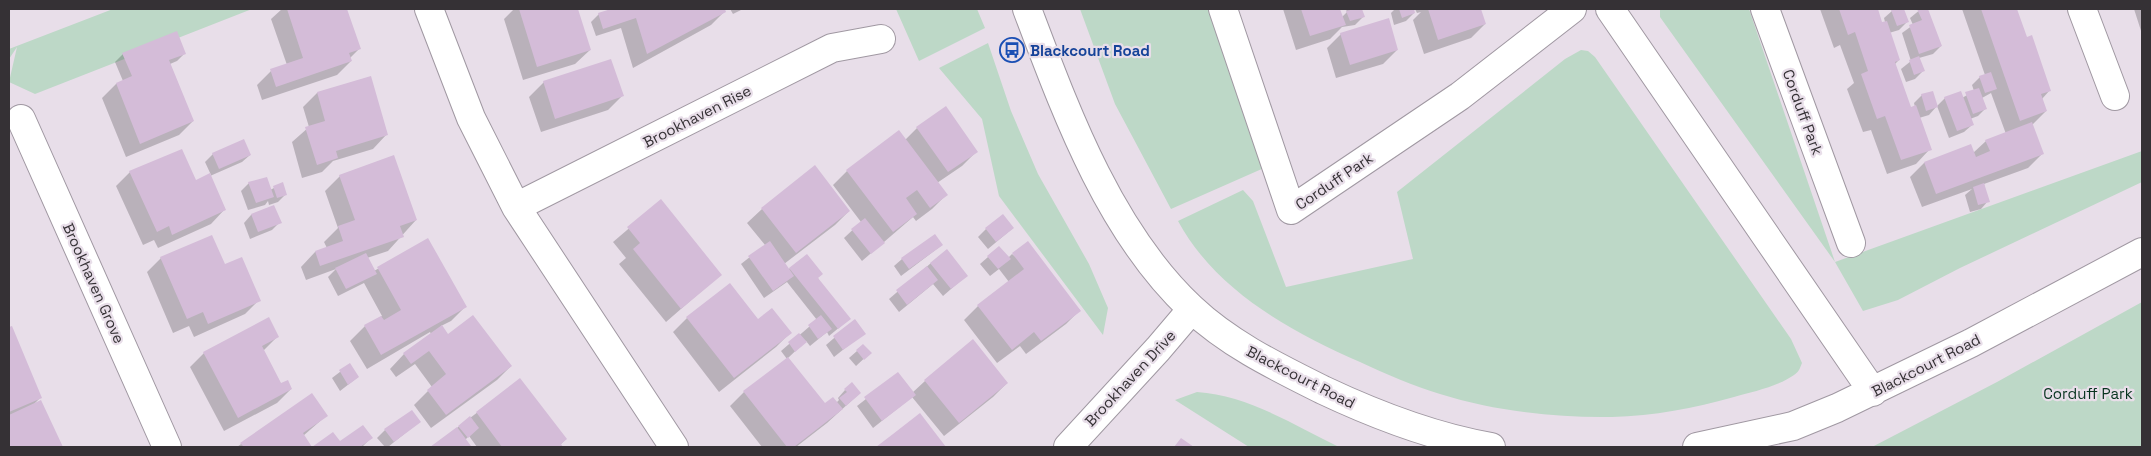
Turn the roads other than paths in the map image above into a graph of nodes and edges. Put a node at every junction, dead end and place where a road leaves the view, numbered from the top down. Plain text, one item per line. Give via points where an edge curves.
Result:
1 (429, 9) edge
2 (1027, 9) edge
3 (1224, 9) edge
4 (1572, 9) edge
5 (1610, 9) edge
6 (1765, 9) edge
7 (2082, 9) edge
8 (1546, 18) edge
9 (881, 39) dead end
10 (2115, 96) dead end
11 (21, 119) dead end
12 (516, 207) junction
13 (1851, 243) dead end
14 (2142, 252) edge
15 (1192, 309) junction
16 (1873, 392) junction
17 (167, 447) edge
18 (674, 447) edge
19 (1068, 447) edge
20 (1491, 447) edge
21 (1697, 447) edge

1 - 12 street via 473,123
2 - 15 street, Blackcourt Road via 1069,120 1110,197 1140,250
3 - 8 street, Corduff Park via 1291,210 1460,96
4 - 8 street, Corduff Park
5 - 16 street
6 - 13 street, Corduff Park
7 - 10 street
9 - 12 street, Brookhaven Rise via 832,48
11 - 17 street, Brookhaven Grove
12 - 18 street
14 - 16 street, Blackcourt Road
15 - 19 street, Brookhaven Drive
15 - 20 street, Blackcourt Road via 1270,364 1370,412 1464,443
16 - 21 street, Blackcourt Road via 1793,426

